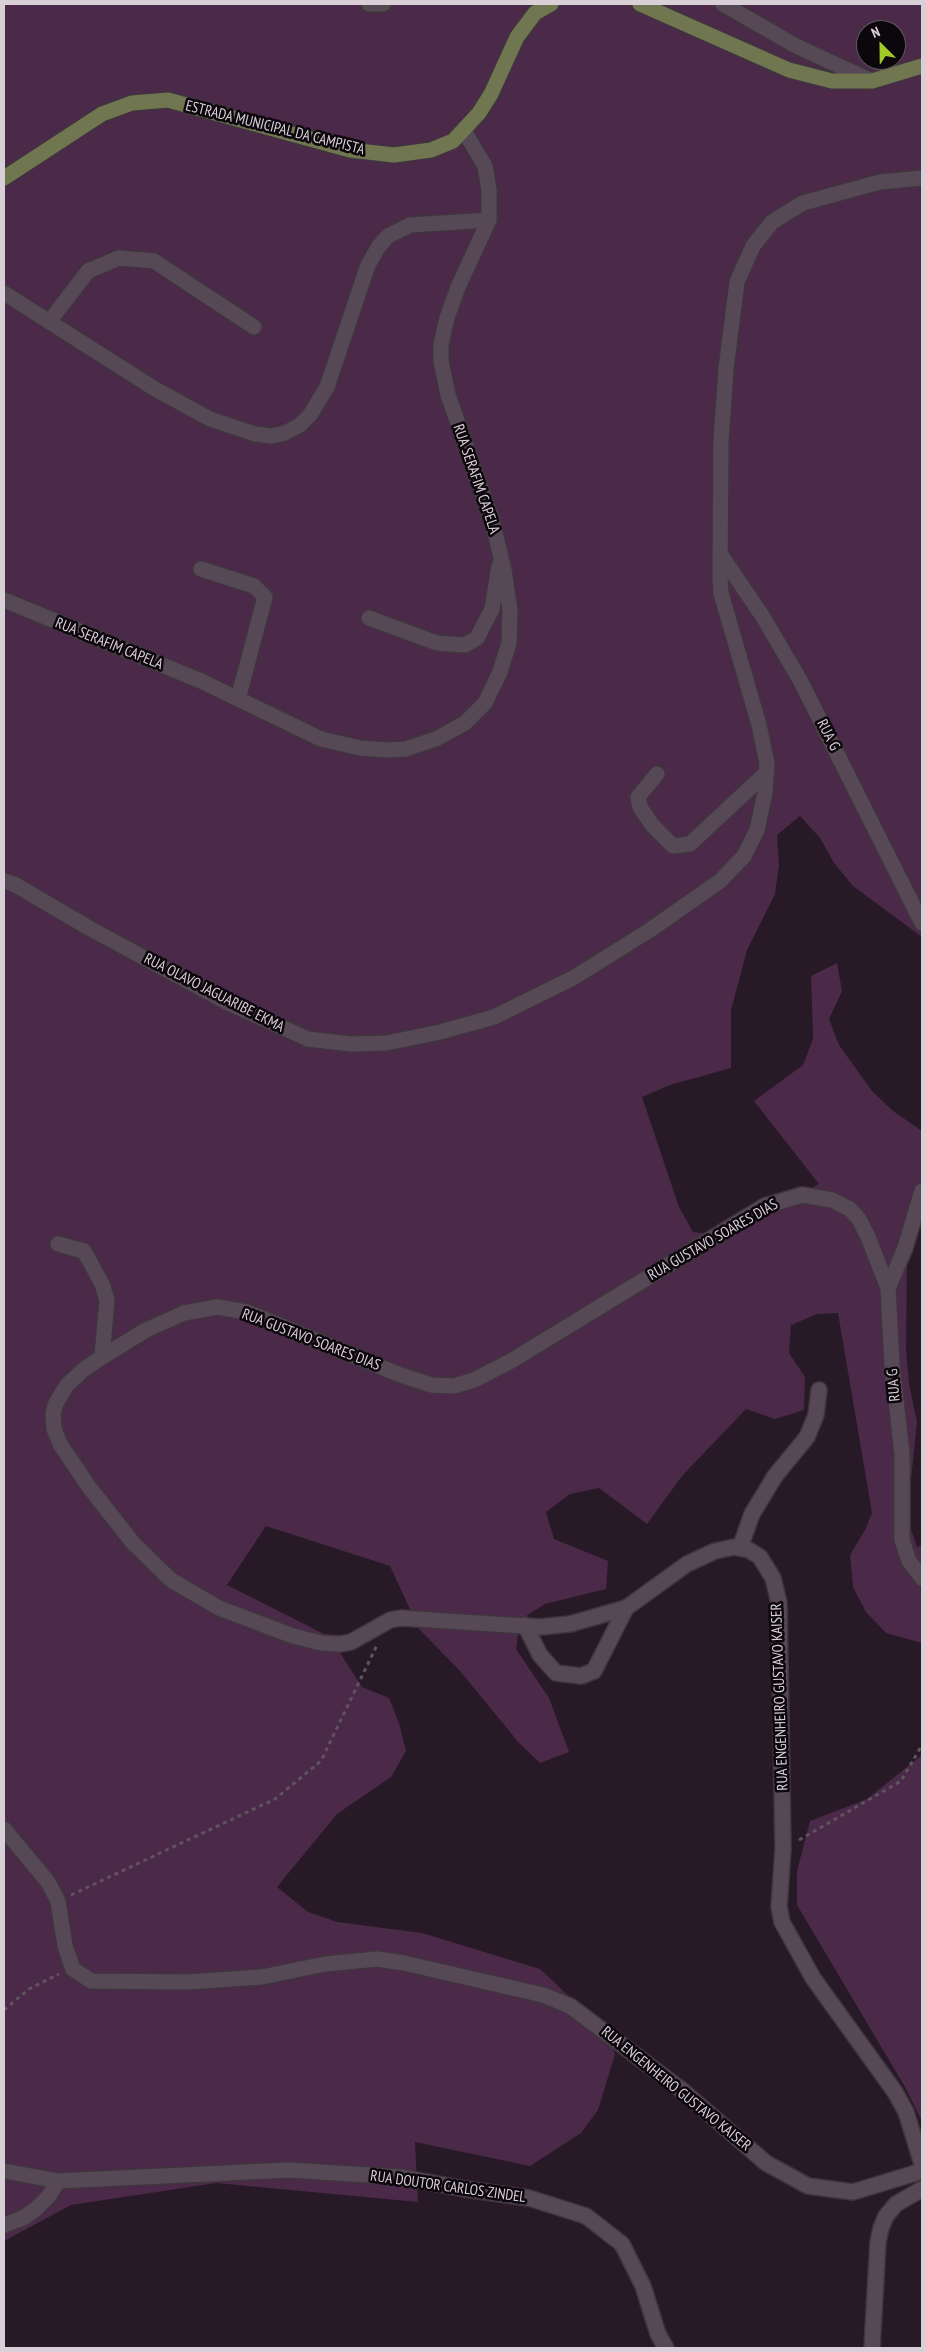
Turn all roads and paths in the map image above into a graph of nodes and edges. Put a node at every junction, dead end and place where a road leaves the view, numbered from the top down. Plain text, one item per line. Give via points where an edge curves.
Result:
1 (369, 4) edge
2 (383, 4) edge
3 (551, 4) edge
4 (640, 4) edge
5 (722, 4) edge
6 (922, 66) edge
7 (872, 81) junction
8 (464, 131) junction
9 (4, 178) edge
10 (922, 178) edge
11 (489, 220) junction
12 (4, 293) edge
13 (49, 322) junction
14 (254, 327) dead end
15 (500, 555) junction
16 (721, 555) junction
17 (201, 569) dead end
18 (4, 600) edge
19 (368, 618) dead end
20 (238, 699) junction
21 (766, 773) junction
22 (657, 774) dead end
23 (4, 881) edge
24 (922, 923) edge
25 (922, 1191) edge
26 (58, 1244) dead end
27 (888, 1288) junction
28 (102, 1357) junction
29 (819, 1390) dead end
30 (740, 1548) junction
31 (922, 1578) edge
32 (626, 1608) junction
33 (390, 1620) junction
34 (525, 1626) junction
35 (922, 1745) edge
36 (4, 1829) edge
37 (783, 1849) junction
38 (58, 1900) junction
39 (74, 1969) junction
40 (4, 2010) edge
41 (922, 2164) edge
42 (4, 2171) edge
43 (922, 2171) edge
44 (58, 2181) junction
45 (922, 2189) edge
46 (4, 2225) edge
47 (666, 2348) edge
48 (872, 2348) edge

1 - 2 street
3 - 8 main road, ESTRADA MUNICIPAL DA CAMPISTA via 535,13 516,37 491,94
4 - 7 main road via 789,70 832,80
5 - 7 street via 796,46
6 - 7 main road
8 - 9 main road, ESTRADA MUNICIPAL DA CAMPISTA via 453,141 431,150 394,155 350,150 168,100 132,103 102,114
8 - 11 street, RUA SERAFIM CAPELA via 485,166
10 - 16 street, RUA OLAVO JAGUARIBE EKMA via 880,182 803,203 772,222 753,246 738,282 726,369 721,440
11 - 13 street via 410,225 388,236 368,265 327,387 300,425 272,436 255,434 210,419
11 - 15 street, RUA SERAFIM CAPELA via 447,318 441,362 448,395 481,484
12 - 13 street
13 - 14 street via 88,271 119,258 154,261
15 - 19 street via 492,609 477,638 465,645 437,643
15 - 20 street, RUA SERAFIM CAPELA via 510,610 509,643 500,672 485,703 465,722 438,738 406,749 360,748 321,739
16 - 21 street, RUA OLAVO JAGUARIBE EKMA via 721,593 759,725
16 - 24 street, RUA G via 800,680
17 - 20 street via 254,586 265,597
18 - 20 street, RUA SERAFIM CAPELA
21 - 22 street via 690,844 673,846 640,807 638,797
21 - 23 street, RUA OLAVO JAGUARIBE EKMA via 757,830 744,856 720,881 573,978 494,1017 387,1043 350,1044 308,1039 226,1002
25 - 27 street, RUA G via 905,1248
26 - 28 street via 84,1251 102,1284 106,1300
27 - 28 street, RUA GUSTAVO SOARES DIAS via 868,1237 850,1209 832,1200 802,1195 765,1206 511,1360 474,1380 454,1386 431,1385 247,1312 217,1307 184,1313 146,1330
27 - 31 street, RUA G via 902,1454 902,1540 909,1561
28 - 33 street, RUA GUSTAVO SOARES DIAS via 67,1385 53,1413 54,1429 60,1444 89,1487 133,1543 171,1580 219,1608 321,1644 351,1642
29 - 30 street via 816,1415 807,1437 775,1476 752,1514
30 - 32 street via 715,1551 687,1564
30 - 37 street, RUA ENGENHEIRO GUSTAVO KAISER via 760,1557 773,1578 779,1603
32 - 34 street via 570,1624
32 - 34 street via 594,1671 581,1676 556,1673 540,1655
33 - 34 street
33 - 38 path via 321,1761 275,1799
35 - 37 path via 901,1780
36 - 38 street via 48,1882
37 - 41 street, RUA ENGENHEIRO GUSTAVO KAISER via 778,1906 782,1922 813,1978 895,2092 906,2112
38 - 39 street via 65,1946
39 - 40 path via 29,1988
39 - 43 street, RUA ENGENHEIRO GUSTAVO KAISER via 91,1981 103,1983 188,1982 262,1977 325,1964 377,1959 543,1995 583,2014 683,2091 766,2163 808,2186 853,2192
42 - 44 street, RUA DOUTOR CARLOS ZINDEL
44 - 46 street via 36,2209
44 - 47 street, RUA DOUTOR CARLOS ZINDEL via 289,2170 400,2177 529,2198 586,2216 622,2244 643,2286 658,2334
45 - 48 street via 896,2204 886,2216 882,2228 878,2242

